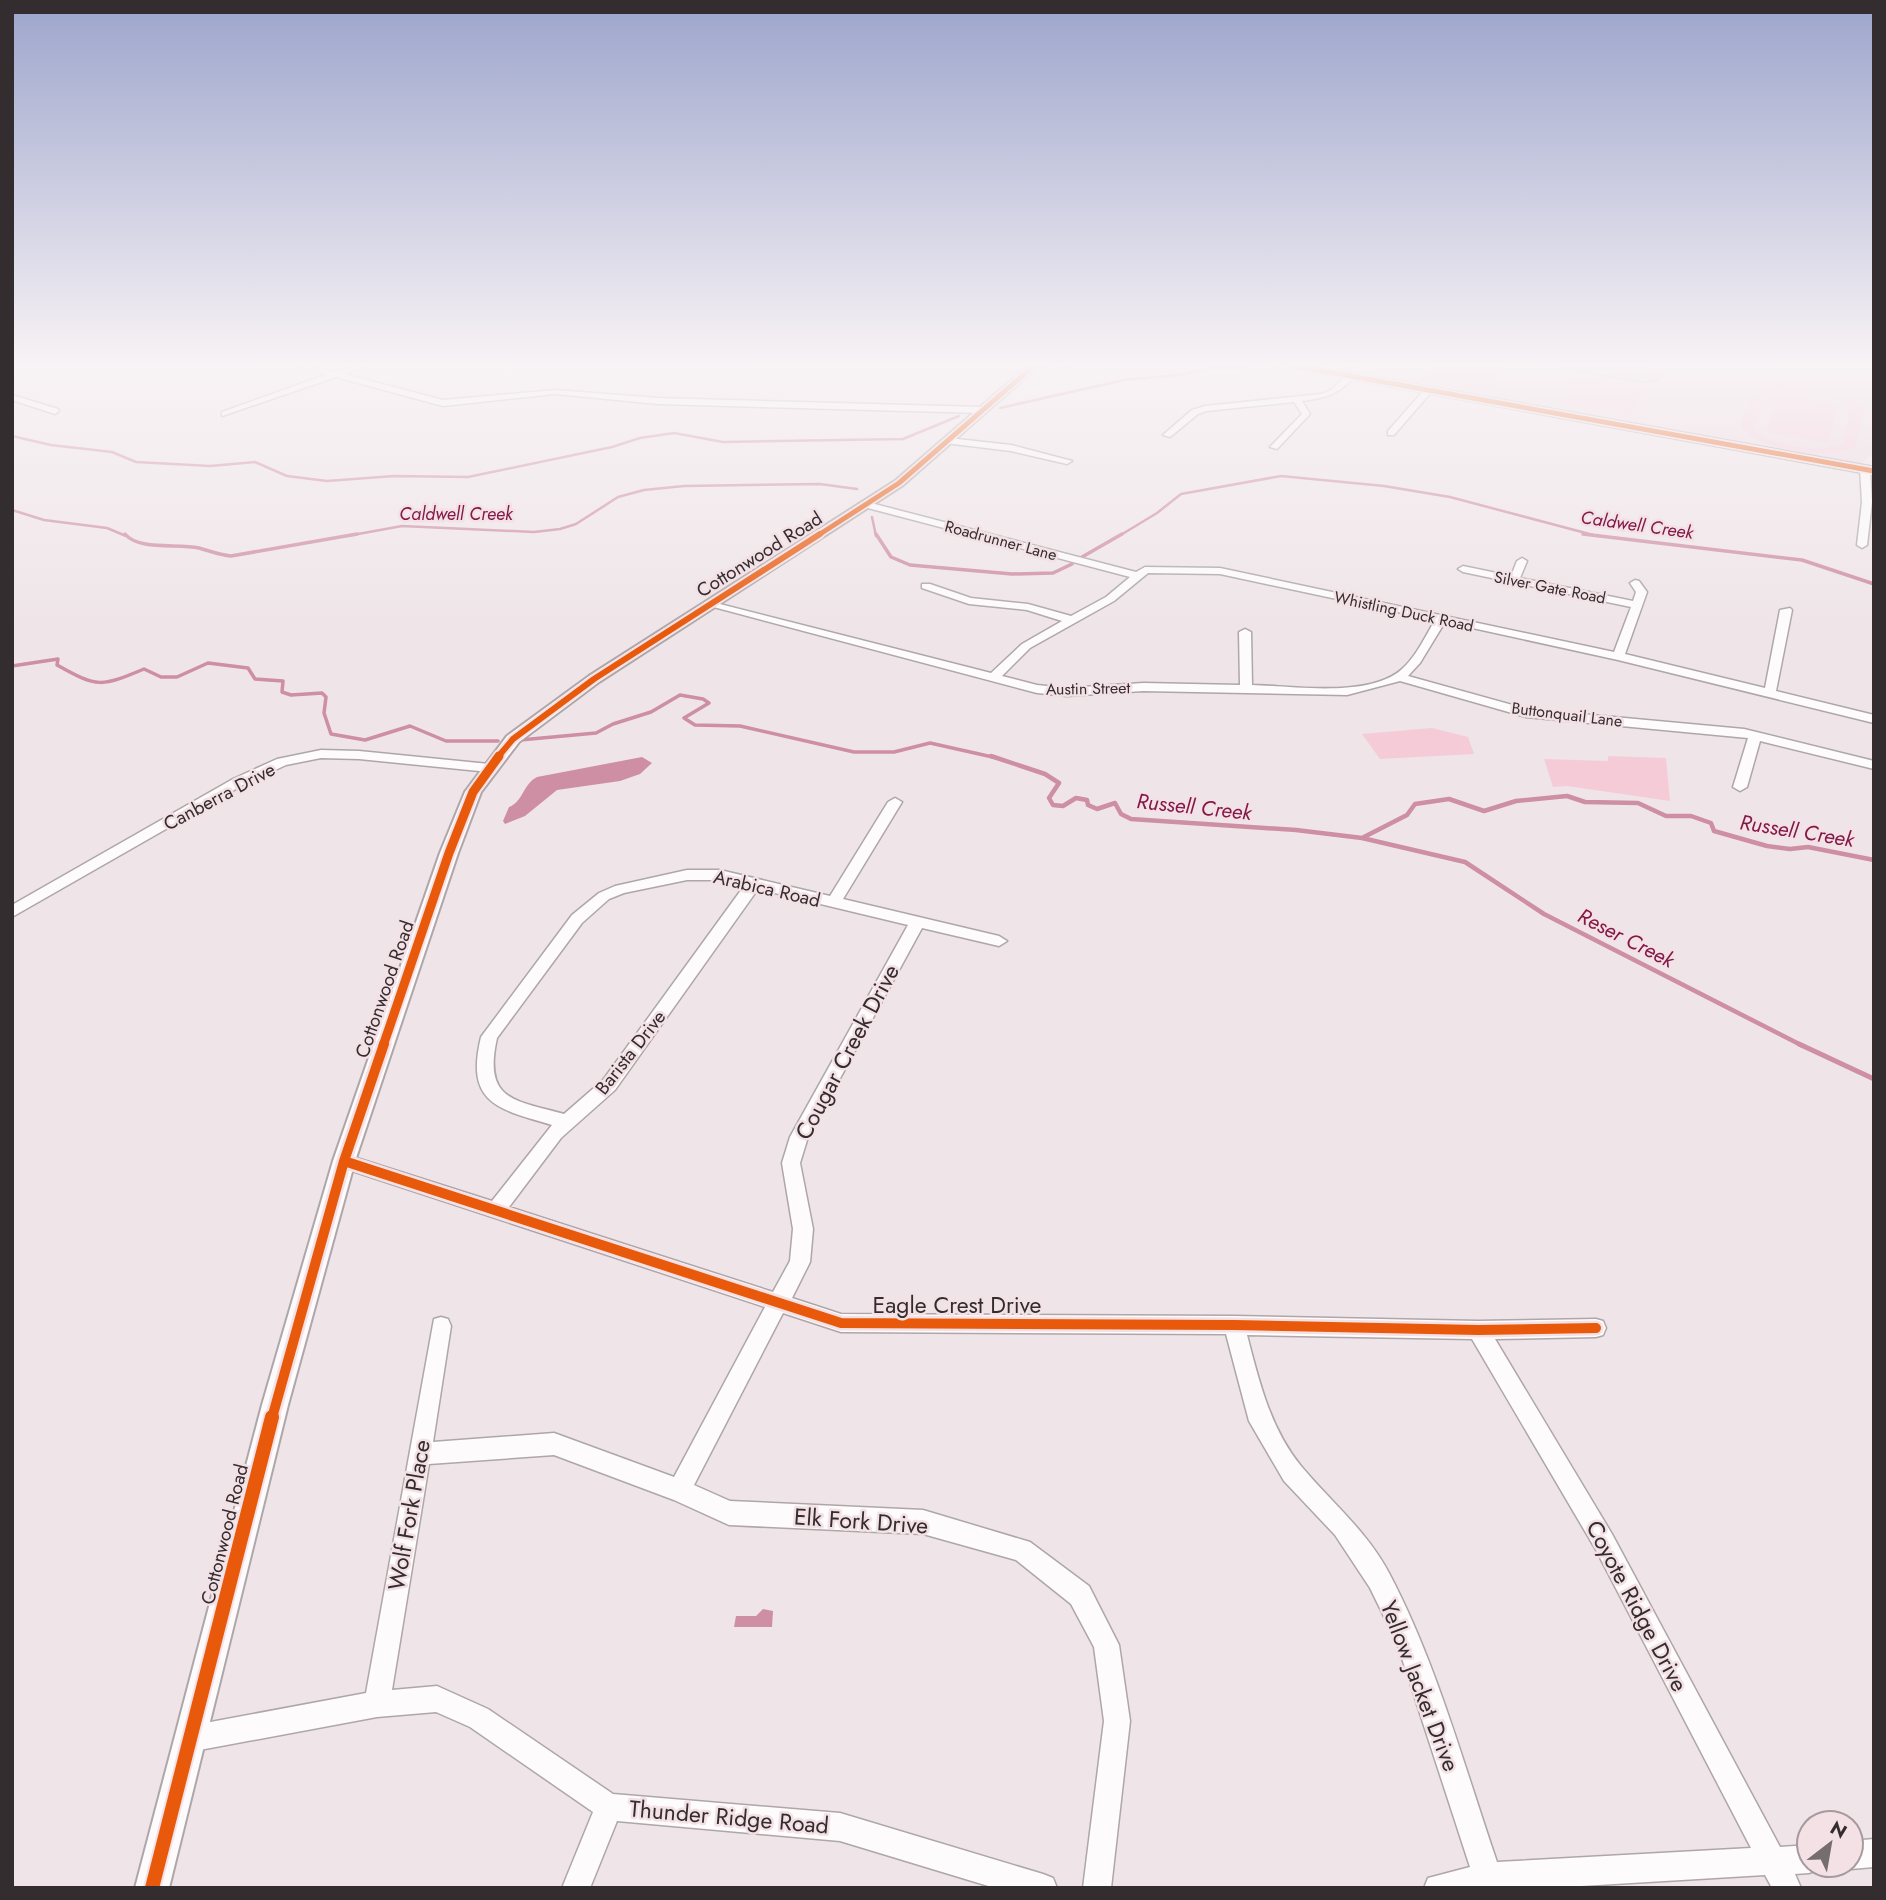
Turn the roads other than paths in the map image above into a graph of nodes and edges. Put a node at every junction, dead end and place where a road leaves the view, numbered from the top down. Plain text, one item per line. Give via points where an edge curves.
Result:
1 (936, 452) edge
2 (1027, 452) edge
3 (1783, 452) edge
4 (1067, 461) dead end
5 (1871, 467) edge
6 (867, 505) junction
7 (1862, 545) dead end
8 (1522, 561) dead end
9 (1462, 569) dead end
10 (1135, 575) junction
11 (1514, 580) junction
12 (1635, 583) dead end
13 (926, 586) dead end
14 (712, 605) junction
15 (1638, 605) junction
16 (1786, 610) dead end
17 (1441, 619) junction
18 (1071, 620) junction
19 (1245, 632) dead end
20 (1618, 656) junction
21 (993, 678) junction
22 (1402, 678) junction
23 (1246, 689) junction
24 (1770, 693) junction
25 (1874, 719) edge
26 (1755, 735) junction
27 (1874, 765) edge
28 (489, 768) junction
29 (1740, 787) dead end
30 (895, 802) dead end
31 (754, 883) junction
32 (833, 903) junction
33 (12, 912) edge
34 (917, 922) junction
35 (999, 941) dead end
36 (566, 1122) junction
37 (344, 1161) junction
38 (495, 1211) junction
39 (776, 1304) junction
40 (441, 1325) dead end
41 (1234, 1325) junction
42 (1596, 1328) dead end
43 (1478, 1329) junction
44 (419, 1454) junction
45 (679, 1490) junction
46 (377, 1704) junction
47 (189, 1739) junction
48 (609, 1807) junction
49 (1795, 1860) edge
50 (1774, 1862) junction
51 (1488, 1877) junction
52 (152, 1888) edge
53 (576, 1888) edge
54 (1043, 1888) edge
55 (1097, 1888) edge
56 (1438, 1888) edge
57 (1787, 1888) edge

1 - 6 street, Cottonwood Road
2 - 4 street
3 - 5 main road
5 - 7 street via 1864,485 1867,502
6 - 10 street, Roadrunner Lane
6 - 14 street, Cottonwood Road
8 - 11 street
9 - 11 street, Silver Gate Road
10 - 17 street, Whistling Duck Road via 1145,570 1220,571
10 - 18 street via 1110,599
11 - 15 street, Silver Gate Road
12 - 15 street via 1642,592
13 - 18 street via 969,601 1028,607
14 - 21 street, Austin Street
14 - 28 street, Cottonwood Road via 594,679 513,739
15 - 20 street
16 - 24 street
17 - 20 street, Whistling Duck Road
17 - 22 street
18 - 21 street via 1026,646
19 - 23 street
20 - 24 street, Whistling Duck Road
21 - 23 street, Austin Street via 1067,692 1143,687
22 - 23 street, Austin Street via 1380,687 1347,691
22 - 26 street, Buttonquail Lane via 1526,713
24 - 25 street, Whistling Duck Road
26 - 27 street, Buttonquail Lane
26 - 29 street
28 - 33 street, Canberra Drive via 334,755 282,762 238,782
28 - 37 street, Cottonwood Road via 473,792 449,853
30 - 32 street
31 - 32 street, Arabica Road
31 - 36 street, Barista Drive via 609,1085
31 - 36 street, Arabica Road via 706,874 674,878 620,889 577,919 489,1037 483,1069 493,1095
32 - 34 street, Arabica Road
34 - 35 street, Arabica Road
34 - 39 street, Cougar Creek Drive via 799,1138 791,1163 803,1229 800,1262
36 - 38 street, Barista Drive
37 - 38 street, Eagle Crest Drive
37 - 47 street, Cottonwood Road
38 - 39 street, Eagle Crest Drive
39 - 41 street, Eagle Crest Drive via 852,1324
39 - 45 street, Cougar Creek Drive
40 - 44 street, Wolf Fork Place
41 - 43 street, Eagle Crest Drive
41 - 51 street, Yellow Jacket Drive via 1256,1414 1292,1473 1343,1527 1379,1579 1408,1639
42 - 43 street, Eagle Crest Drive
43 - 50 street, Coyote Ridge Drive via 1604,1542
44 - 45 street, Elk Fork Drive via 554,1444
44 - 46 street, Wolf Fork Place
45 - 55 street, Elk Fork Drive via 729,1513 923,1522 1022,1550 1080,1595 1106,1646 1117,1721
46 - 47 street, Thunder Ridge Road
46 - 48 street, Thunder Ridge Road via 437,1699 479,1718
47 - 52 street, Cottonwood Road
48 - 53 street
48 - 54 street, Thunder Ridge Road via 840,1827
49 - 50 street
50 - 51 street
50 - 57 street, Coyote Ridge Drive
51 - 56 street

